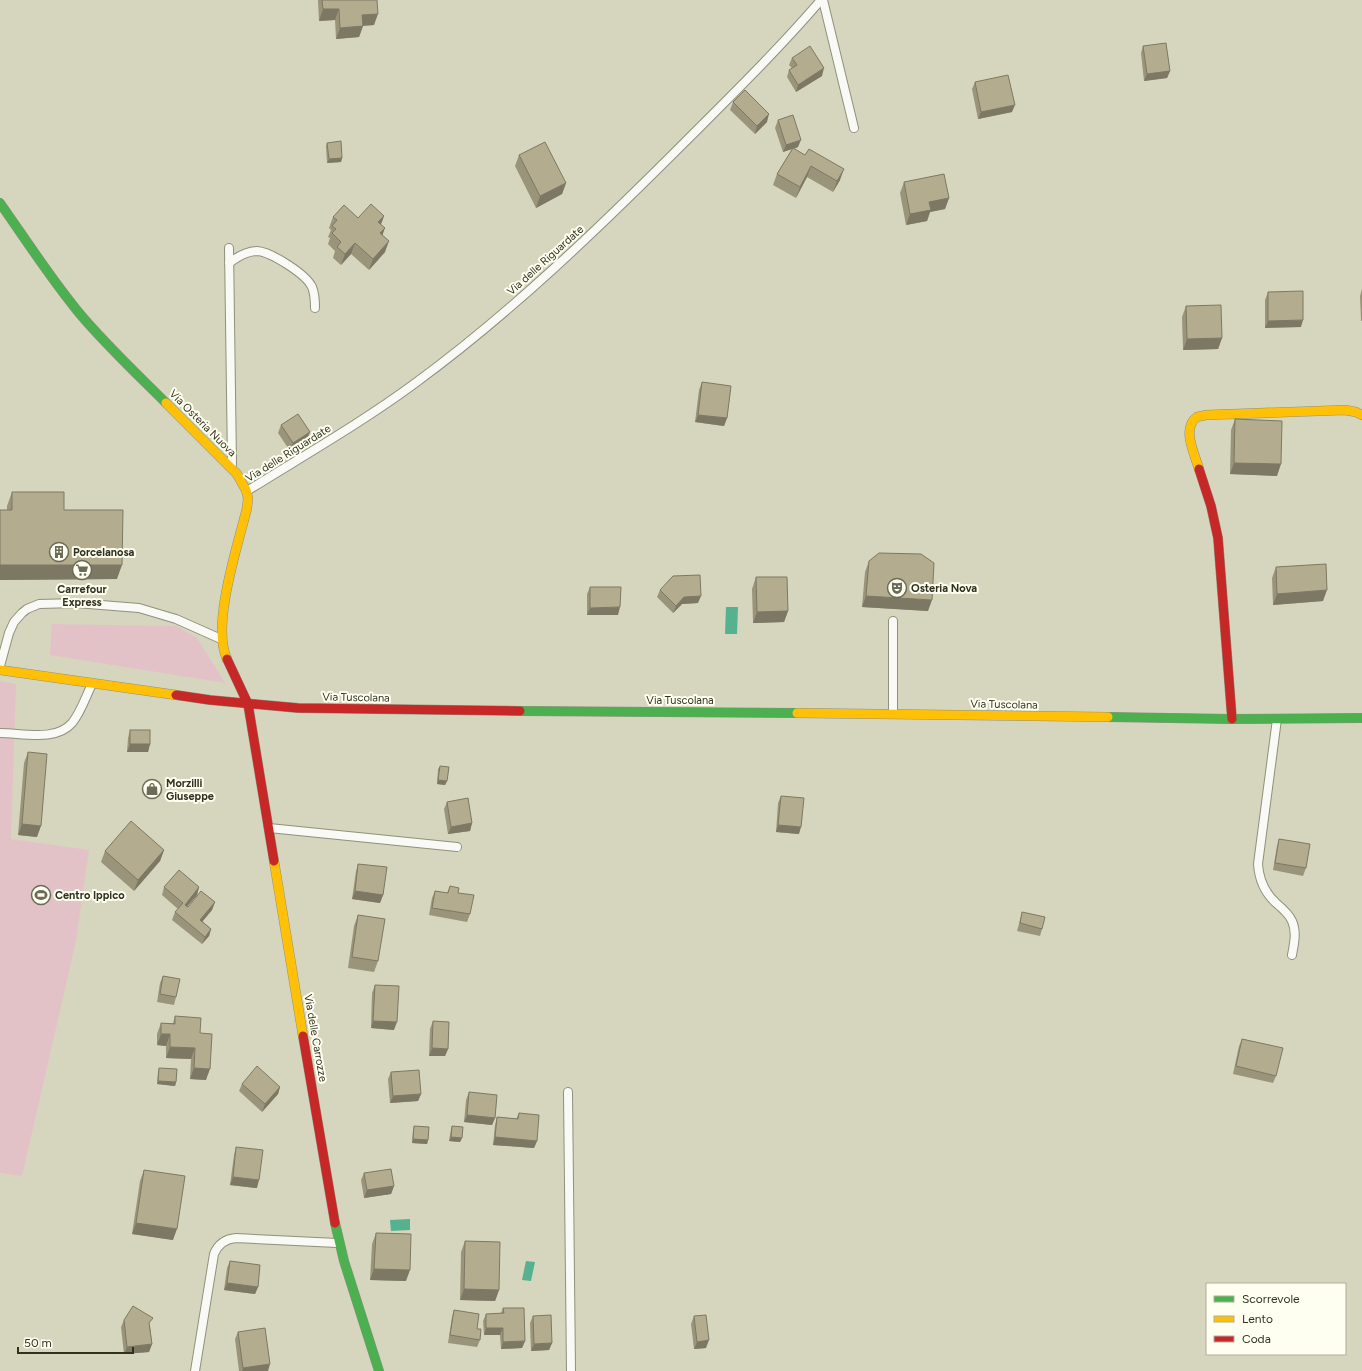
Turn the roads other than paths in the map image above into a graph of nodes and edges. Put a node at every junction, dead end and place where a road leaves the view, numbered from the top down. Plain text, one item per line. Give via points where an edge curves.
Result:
1 (822, 0) edge
2 (854, 128) dead end
3 (0, 203) edge
4 (229, 248) dead end
5 (229, 263) junction
6 (315, 308) dead end
7 (1362, 415) edge
8 (232, 469) junction
9 (247, 491) junction
10 (893, 621) dead end
11 (222, 640) junction
12 (0, 666) edge
13 (0, 670) edge
14 (92, 683) junction
15 (248, 704) junction
16 (893, 714) junction
17 (1232, 718) junction
18 (1277, 718) junction
19 (1362, 718) edge
20 (0, 733) edge
21 (269, 828) junction
22 (457, 847) dead end
23 (1292, 955) dead end
24 (568, 1092) dead end
25 (339, 1243) junction
26 (195, 1371) edge
27 (379, 1371) edge
28 (571, 1371) edge

1 - 2 lane
1 - 9 lane, Via delle Riguardate via 640,187 504,312 404,391 356,424
3 - 8 street, Via Osteria Nuova via 80,314
4 - 5 lane
5 - 6 lane via 238,256 256,251 266,253 308,281 313,288
5 - 8 lane
7 - 17 street via 1345,410 1206,415 1197,417 1190,425 1189,436 1218,532
8 - 9 street, Via Osteria Nuova
9 - 11 street via 247,508 223,607
10 - 16 lane
11 - 12 lane via 176,619 139,608 76,603 39,604 22,613 14,622
11 - 15 street via 228,662
13 - 14 street, Via Tuscolana
14 - 15 street, Via Tuscolana
14 - 20 lane via 75,718 60,731 41,735
15 - 16 street, Via Tuscolana via 387,710
15 - 21 street, Via delle Carrozze
16 - 17 street, Via Tuscolana
17 - 18 street, Via Tuscolana
18 - 19 street, Via Tuscolana
18 - 23 lane via 1258,864 1261,882 1266,891 1292,922 1295,936
21 - 22 lane
21 - 25 street, Via delle Carrozze
24 - 28 lane
25 - 26 lane via 236,1238 222,1242 214,1254
25 - 27 street, Via delle Carrozze

